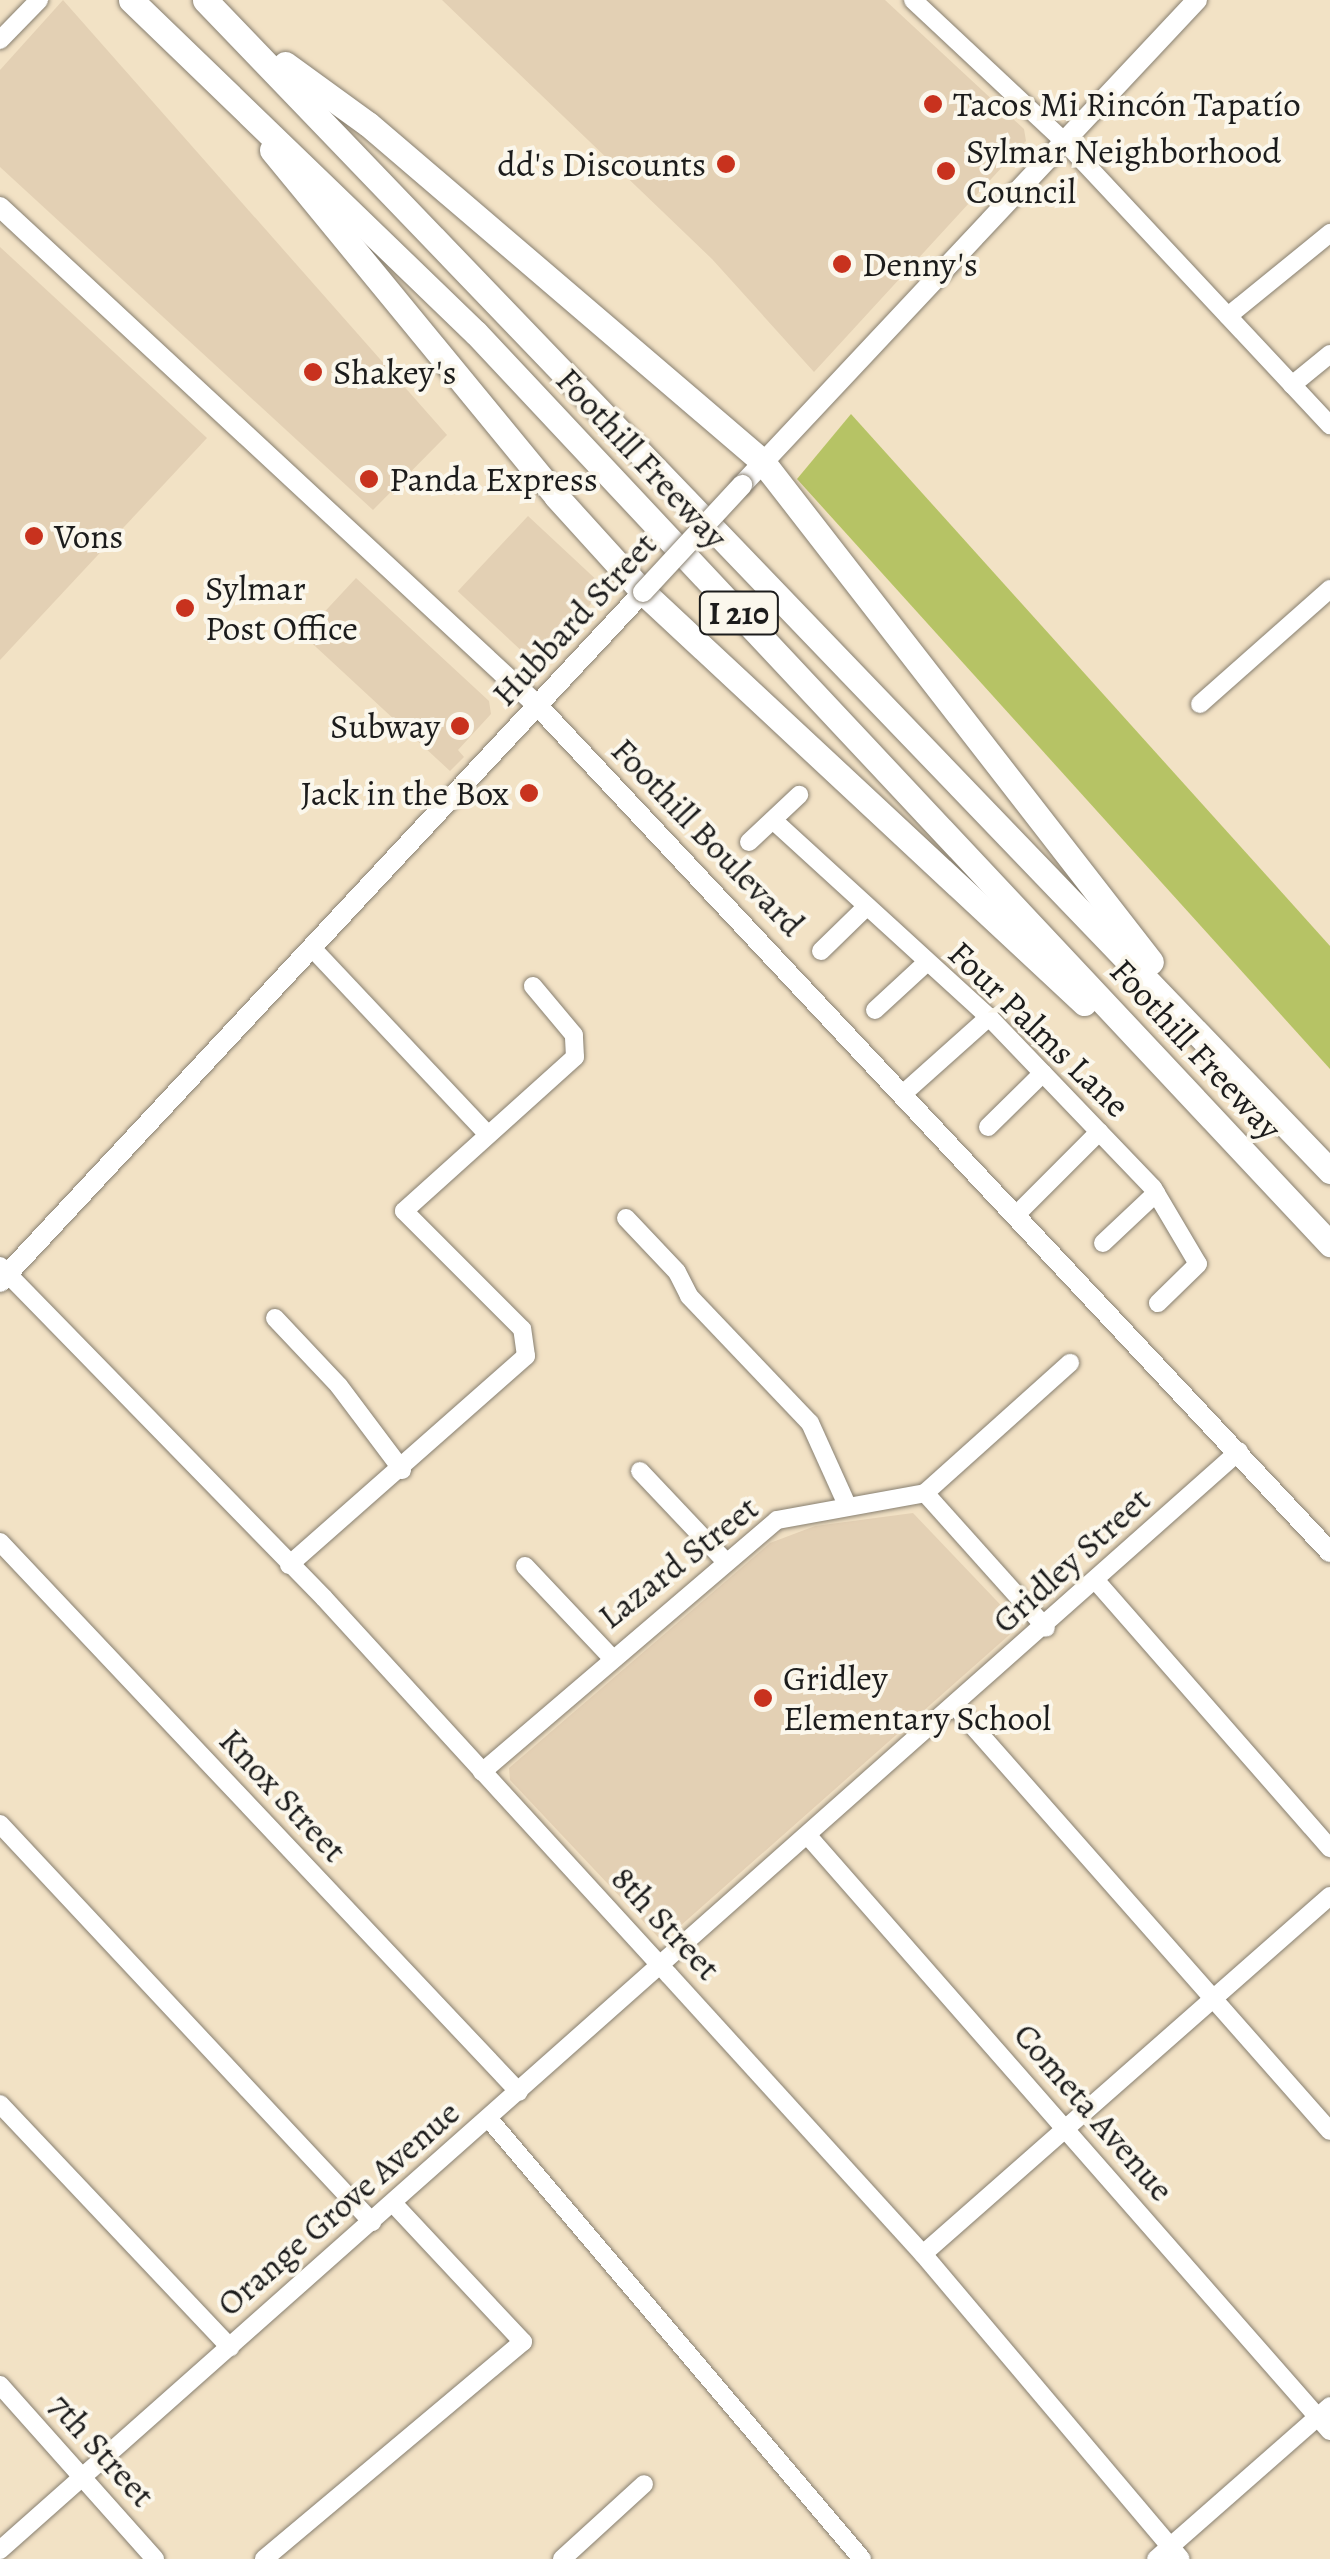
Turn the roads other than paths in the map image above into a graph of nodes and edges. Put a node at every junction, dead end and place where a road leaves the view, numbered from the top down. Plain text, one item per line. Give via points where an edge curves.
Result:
1 (39, 0) edge
2 (131, 0) edge
3 (205, 0) edge
4 (913, 0) edge
5 (1197, 0) edge
6 (232, 25) junction
7 (0, 40) edge
8 (220, 82) junction
9 (1064, 142) junction
10 (0, 207) edge
11 (1330, 233) edge
12 (1228, 316) junction
13 (1330, 354) edge
14 (1292, 385) junction
15 (1330, 424) edge
16 (762, 461) junction
17 (1330, 589) edge
18 (644, 592) junction
19 (1200, 704) dead end
20 (538, 706) junction
21 (799, 795) dead end
22 (772, 820) junction
23 (749, 842) dead end
24 (866, 908) junction
25 (314, 949) junction
26 (821, 952) dead end
27 (925, 964) junction
28 (533, 986) dead end
29 (875, 1010) dead end
30 (989, 1016) junction
31 (1224, 1057) junction
32 (1043, 1073) junction
33 (906, 1092) junction
34 (988, 1127) dead end
35 (1099, 1132) junction
36 (488, 1135) junction
37 (1248, 1155) junction
38 (1330, 1171) edge
39 (1156, 1193) junction
40 (1018, 1213) junction
41 (626, 1218) dead end
42 (1103, 1243) dead end
43 (1330, 1244) edge
44 (3, 1274) edge
45 (1158, 1303) dead end
46 (275, 1318) dead end
47 (1070, 1363) dead end
48 (1240, 1451) junction
49 (402, 1470) junction
50 (640, 1471) dead end
51 (925, 1493) junction
52 (847, 1505) junction
53 (0, 1542) edge
54 (1330, 1552) edge
55 (725, 1561) junction
56 (289, 1565) junction
57 (525, 1566) dead end
58 (1096, 1582) junction
59 (1046, 1628) junction
60 (610, 1657) junction
61 (956, 1708) junction
62 (482, 1772) junction
63 (0, 1824) edge
64 (809, 1836) junction
65 (1330, 1848) edge
66 (1330, 1896) edge
67 (720, 1915) joint
68 (662, 1966) junction
69 (1213, 1999) junction
70 (519, 2092) junction
71 (0, 2104) edge
72 (488, 2119) junction
73 (1065, 2129) junction
74 (1330, 2131) edge
75 (393, 2203) junction
76 (372, 2222) junction
77 (923, 2254) junction
78 (230, 2346) junction
79 (0, 2385) edge
80 (1326, 2418) edge
81 (85, 2474) junction
82 (644, 2484) dead end
83 (0, 2550) edge
84 (1169, 2555) edge
85 (155, 2559) edge
86 (264, 2559) edge
87 (562, 2559) edge
88 (862, 2559) edge

1 - 7 street
2 - 8 highway, Foothill Freeway / I 210
3 - 6 highway, Foothill Freeway / I 210
4 - 9 street
5 - 9 main road, Hubbard Street
6 - 16 highway via 368,124
6 - 31 highway, Foothill Freeway / I 210
8 - 18 highway via 458,379
8 - 37 highway, Foothill Freeway / I 210 via 476,333
9 - 12 street
9 - 16 main road, Hubbard Street
10 - 20 main road, Foothill Boulevard
11 - 12 street
12 - 14 street
13 - 14 street
14 - 15 street
16 - 18 main road, Hubbard Street, bridge
16 - 31 highway
17 - 19 street
18 - 20 main road, Hubbard Street
18 - 37 highway
20 - 25 main road, Hubbard Street
20 - 33 main road, Foothill Boulevard
21 - 22 street
22 - 23 street
22 - 24 street, Four Palms Lane
24 - 26 street
24 - 27 street, Four Palms Lane
25 - 36 street
25 - 44 main road, Hubbard Street
27 - 29 street
27 - 30 street, Four Palms Lane
28 - 36 street via 574,1034 576,1057
30 - 32 street, Four Palms Lane
30 - 33 street
31 - 38 highway, Foothill Freeway / I 210
32 - 34 street
32 - 35 street, Four Palms Lane
33 - 40 main road, Foothill Boulevard
35 - 39 street, Four Palms Lane
35 - 40 street
36 - 49 street via 404,1211 522,1330 526,1356
37 - 43 highway, Foothill Freeway / I 210
39 - 42 street
39 - 45 street, Four Palms Lane via 1198,1264
40 - 48 main road, Foothill Boulevard
41 - 52 street via 810,1424
44 - 56 street, 8th Street
46 - 49 street via 339,1386
47 - 51 street
48 - 54 main road, Foothill Boulevard
48 - 58 street, Gridley Street
49 - 56 street via 328,1525
50 - 55 street
51 - 52 street, Lazard Street
51 - 59 street
52 - 55 street, Lazard Street via 777,1520
53 - 70 street, Knox Street
55 - 60 street, Lazard Street
56 - 62 street, 8th Street
57 - 60 street
58 - 59 street, Gridley Street
58 - 65 street
59 - 61 street, Gridley Street
60 - 62 street, Lazard Street
61 - 64 street, Gridley Street
61 - 69 street
62 - 68 street, 8th Street
63 - 76 street
64 - 67 street, Gridley Street
64 - 73 street, Cometa Avenue
66 - 69 street
67 - 68 street, Orange Grove Avenue
68 - 70 street, Orange Grove Avenue
68 - 77 street, 8th Street
69 - 73 street
69 - 74 street
70 - 72 street, Orange Grove Avenue
71 - 78 street
72 - 75 street, Orange Grove Avenue
72 - 88 street
73 - 77 street
73 - 80 street, Cometa Avenue
75 - 76 street, Orange Grove Avenue
75 - 86 street via 523,2342
76 - 78 street, Orange Grove Avenue
77 - 84 street, 8th Street
78 - 81 street, Orange Grove Avenue
79 - 81 street, 7th Street
80 - 84 street
81 - 83 street, Orange Grove Avenue
81 - 85 street, 7th Street
82 - 87 street

